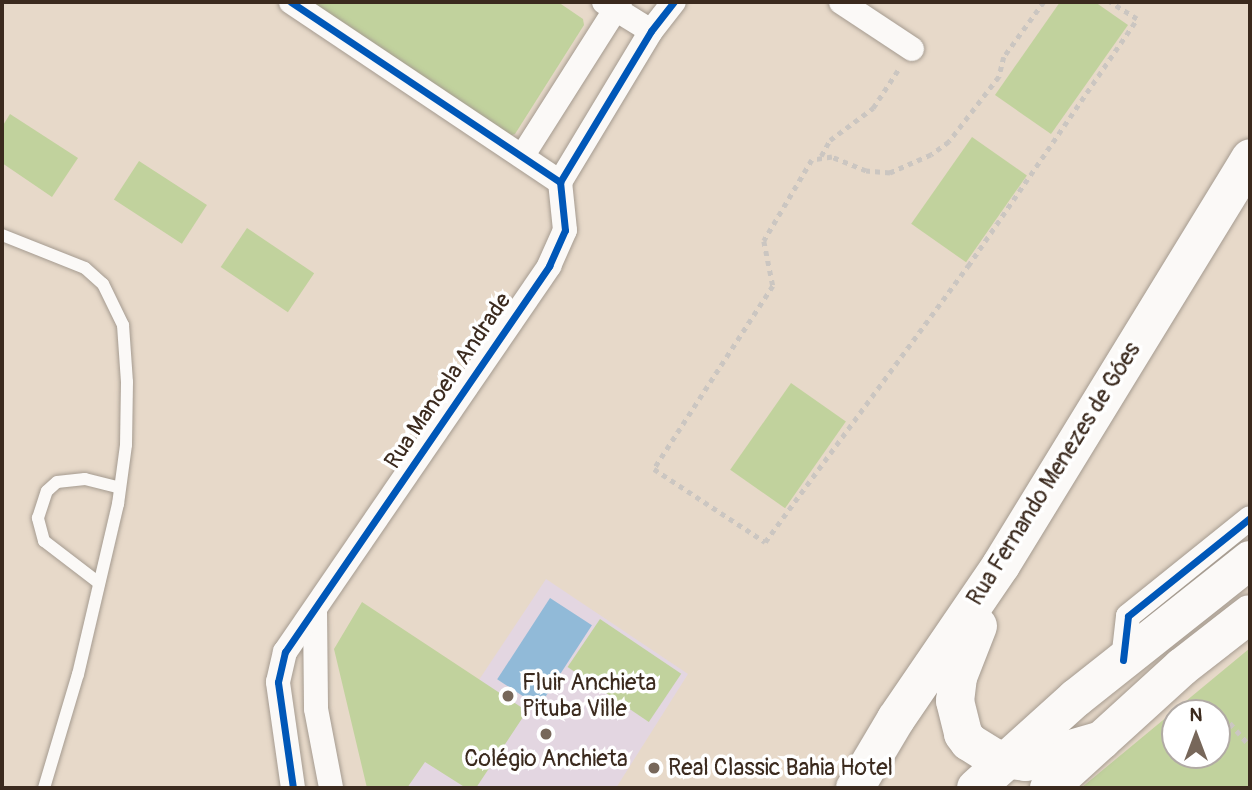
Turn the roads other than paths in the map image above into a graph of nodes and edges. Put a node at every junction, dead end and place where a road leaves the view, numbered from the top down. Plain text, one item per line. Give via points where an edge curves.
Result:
1 (291, 2) edge
2 (674, 2) edge
3 (841, 2) edge
4 (613, 4) edge
5 (651, 31) junction
6 (912, 50) road end
7 (523, 155) junction
8 (1250, 158) edge
9 (560, 181) junction
10 (2, 234) edge
11 (120, 488) junction
12 (1250, 518) edge
13 (1250, 560) edge
14 (1001, 565) junction
15 (99, 583) junction
16 (315, 610) junction
17 (1250, 614) edge
18 (1123, 660) junction
19 (1102, 740) junction
20 (1005, 761) junction
21 (44, 788) edge
22 (293, 788) edge
23 (331, 788) edge
24 (855, 788) edge
25 (976, 788) edge
26 (1049, 788) edge

1 - 7 street
2 - 5 street
3 - 6 street
4 - 5 street
4 - 7 street
5 - 9 street
7 - 9 street
8 - 14 main road, Rua Fernando Menezes de Góes
9 - 16 street, Rua Manoela Andrade via 565,230 550,266
10 - 11 lane via 85,268 115,300 123,326 127,382
11 - 15 lane
11 - 15 lane via 85,479 57,482 47,491 38,518 44,541
12 - 18 street via 1128,616
13 - 18 main road
14 - 20 main road via 958,677 955,701 963,734 985,754
14 - 24 main road, Rua Fernando Menezes de Góes
15 - 21 lane
16 - 22 street, Rua Manoela Andrade via 279,666 280,716
16 - 23 street via 316,709
17 - 19 main road via 1182,667
18 - 20 main road
19 - 20 main road via 1046,759
19 - 26 main road
20 - 25 main road

